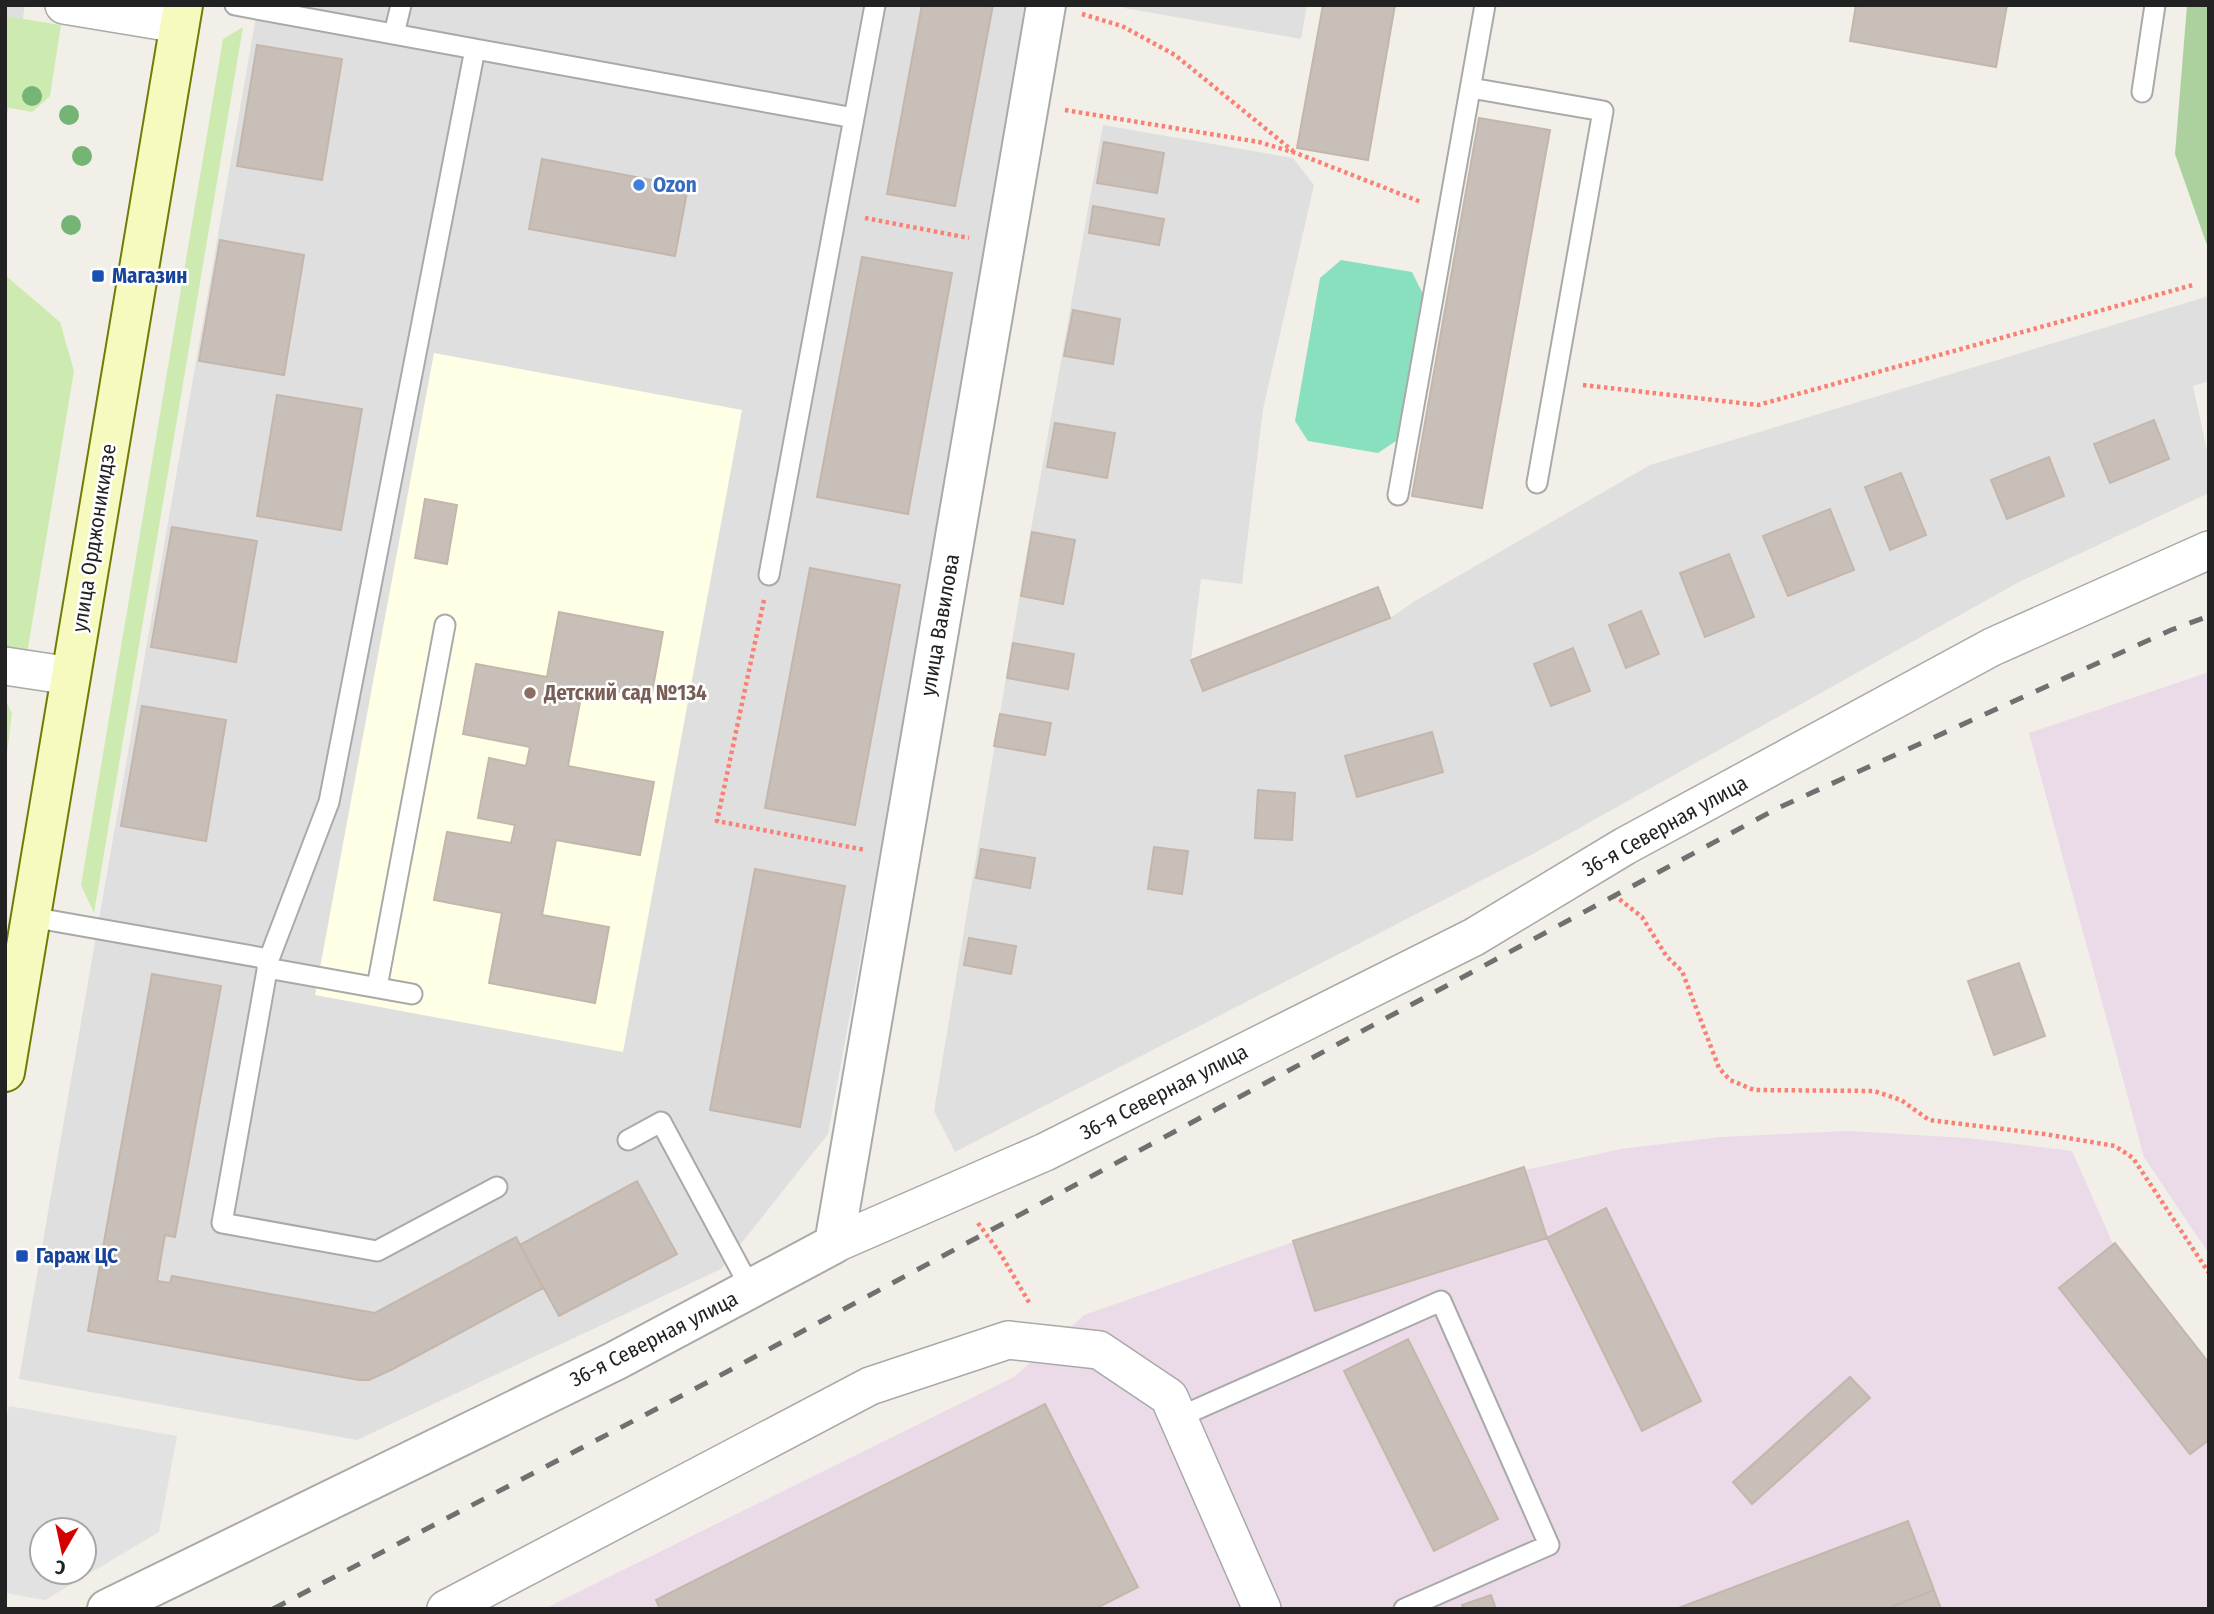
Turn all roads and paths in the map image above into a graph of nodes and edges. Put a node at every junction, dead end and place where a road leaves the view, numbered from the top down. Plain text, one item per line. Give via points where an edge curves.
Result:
1 (64, 5) edge
2 (401, 5) edge
3 (875, 5) edge
4 (1485, 5) edge
5 (2155, 5) edge
6 (245, 6) edge
7 (1046, 6) edge
8 (181, 14) edge
9 (394, 34) junction
10 (475, 49) junction
11 (1471, 88) junction
12 (2142, 92) dead end
13 (1029, 104) junction
14 (854, 118) junction
15 (1296, 153) junction
16 (836, 212) junction
17 (1448, 212) junction
18 (1005, 245) junction
19 (2193, 285) dead end
20 (1554, 381) junction
21 (1537, 482) dead end
22 (1398, 495) dead end
23 (2209, 550) edge
24 (769, 575) joint
25 (445, 625) dead end
26 (5, 666) edge
27 (71, 676) junction
28 (900, 858) junction
29 (1572, 878) junction
30 (31, 916) junction
31 (268, 963) junction
32 (377, 987) junction
33 (412, 994) dead end
34 (5, 1072) edge
35 (628, 1140) dead end
36 (497, 1187) dead end
37 (956, 1192) junction
38 (834, 1244) junction
39 (2209, 1273) edge
40 (751, 1289) junction
41 (1044, 1344) junction
42 (1177, 1418) junction
43 (107, 1609) edge
44 (446, 1609) edge
45 (1262, 1609) edge
46 (1404, 1609) edge

1 - 8 street
2 - 9 lane
3 - 14 lane
4 - 11 lane
5 - 12 lane
6 - 9 lane
7 - 13 street, улица Вавилова
7 - 15 path via 1122,26 1175,55
8 - 27 main road, улица Орджоникидзе
9 - 10 lane
10 - 14 lane
10 - 31 lane via 328,802
11 - 17 lane
11 - 20 lane via 1603,111
13 - 15 path via 1258,142
13 - 18 street, улица Вавилова
14 - 16 lane
15 - 17 path
16 - 18 path
16 - 24 lane
17 - 22 lane
18 - 28 street, улица Вавилова
19 - 20 path via 1758,405
20 - 21 lane
23 - 29 street, 36-я Северная улица via 1992,647
24 - 28 path via 717,821
25 - 32 lane
26 - 27 street
27 - 30 main road, улица Орджоникидзе
28 - 38 street, улица Вавилова
29 - 37 street, 36-я Северная улица via 1475,937
29 - 39 path via 1615,896 1642,917 1667,957 1682,971 1719,1068 1730,1080 1754,1090 1874,1091 1901,1100 1929,1120 2115,1146 2133,1157
30 - 31 lane
30 - 34 main road, улица Орджоникидзе
31 - 32 lane
31 - 36 lane via 222,1223 377,1251
32 - 33 lane
35 - 40 lane via 661,1122
37 - 38 street, 36-я Северная улица
37 - 41 path via 1033,1308
38 - 40 street, 36-я Северная улица
40 - 43 street, 36-я Северная улица via 615,1361
41 - 42 street via 1099,1350 1169,1397
41 - 44 street via 1008,1340 870,1386
42 - 45 street
42 - 46 lane via 1441,1301 1549,1545

